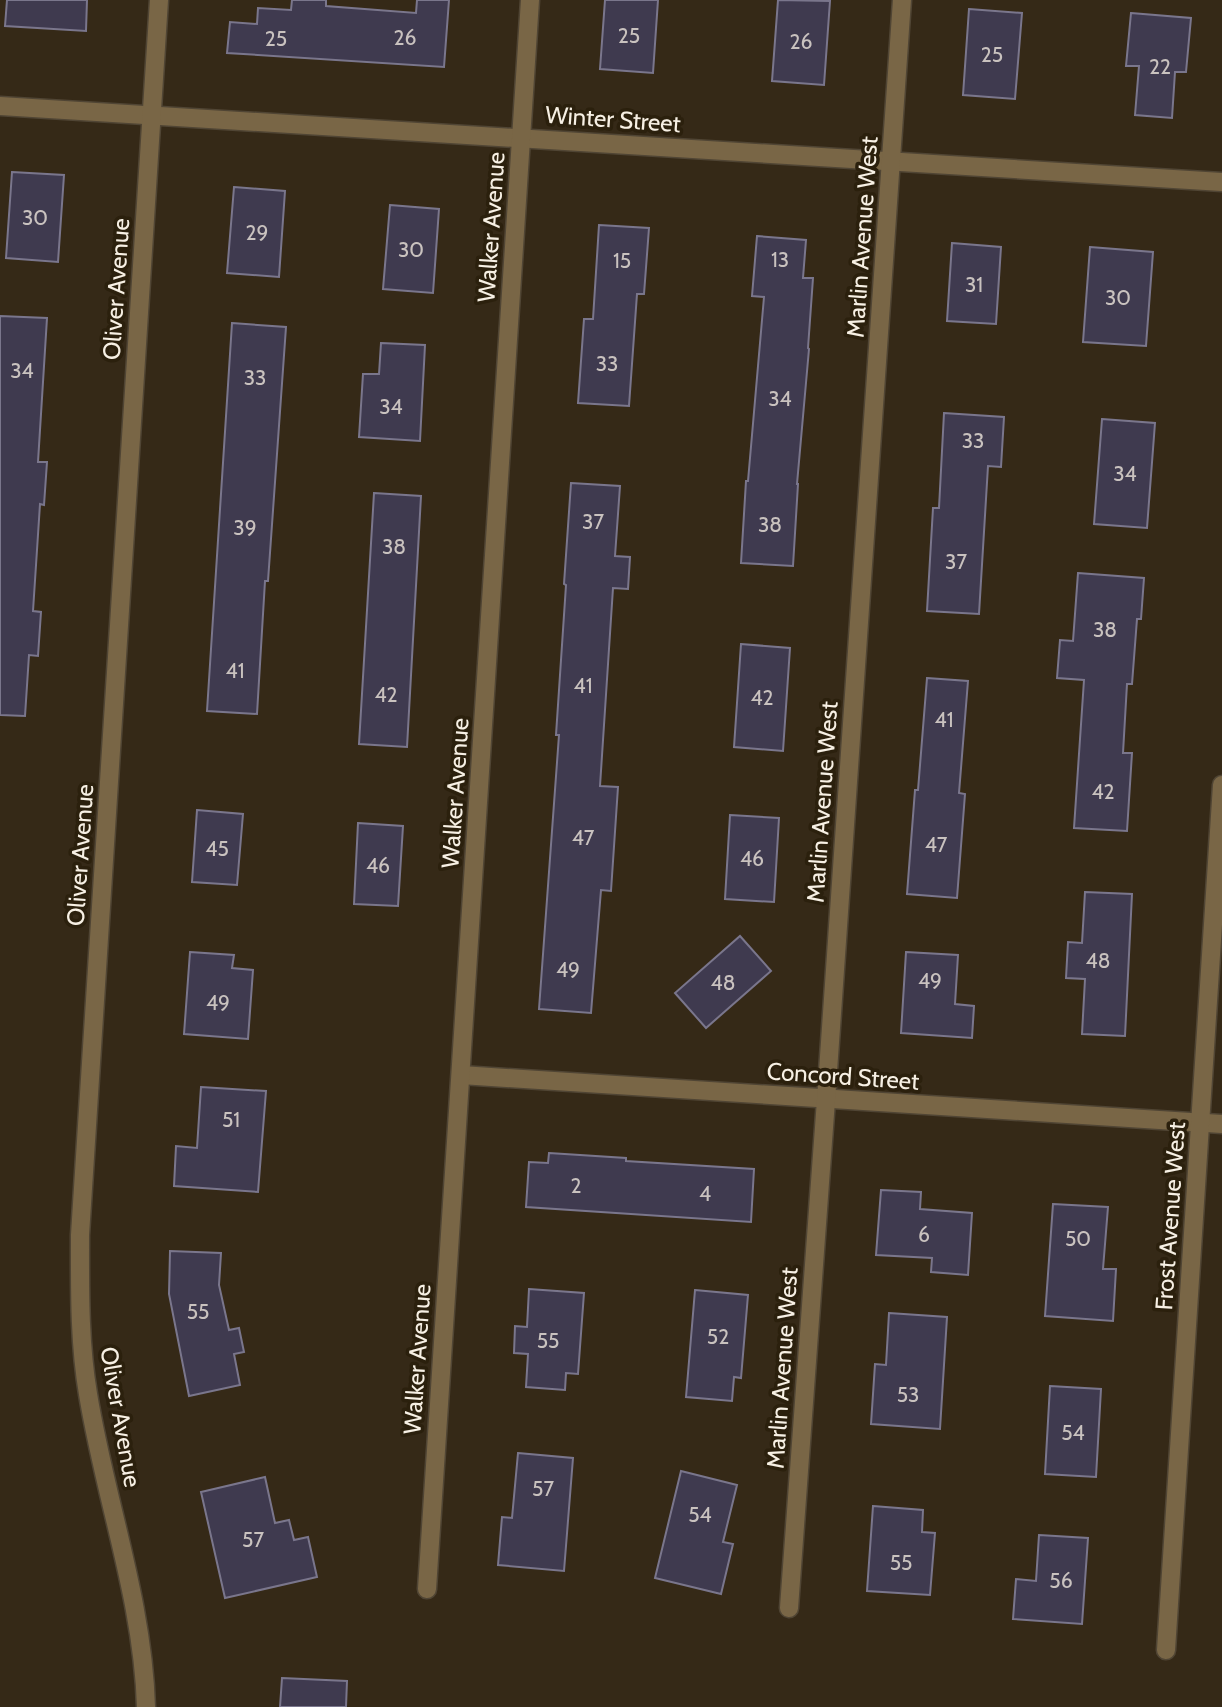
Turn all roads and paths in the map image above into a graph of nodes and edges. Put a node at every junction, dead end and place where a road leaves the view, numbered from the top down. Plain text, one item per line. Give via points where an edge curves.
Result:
1 (159, 0) edge
2 (530, 0) edge
3 (902, 0) edge
4 (0, 106) edge
5 (151, 116) junction
6 (522, 138) junction
7 (891, 161) junction
8 (1222, 182) edge
9 (1222, 785) edge
10 (461, 1074) junction
11 (826, 1100) junction
12 (1200, 1123) junction
13 (1222, 1125) edge
14 (427, 1589) dead end
15 (789, 1608) dead end
16 (1166, 1650) dead end
17 (146, 1707) edge

1 - 5 street, Oliver Avenue
2 - 6 street, Walker Avenue
3 - 7 street, Marlin Avenue West
4 - 5 street, Winter Street
5 - 6 street, Winter Street
5 - 17 street, Oliver Avenue via 80,1235 87,1392 136,1611
6 - 7 street, Winter Street
6 - 10 street, Walker Avenue
7 - 8 street, Winter Street
7 - 11 street, Marlin Avenue West
9 - 12 street, Frost Avenue West
10 - 11 street, Concord Street
10 - 14 street, Walker Avenue
11 - 12 street, Concord Street
11 - 15 street, Marlin Avenue West
12 - 13 street, Concord Street
12 - 16 street, Frost Avenue West

